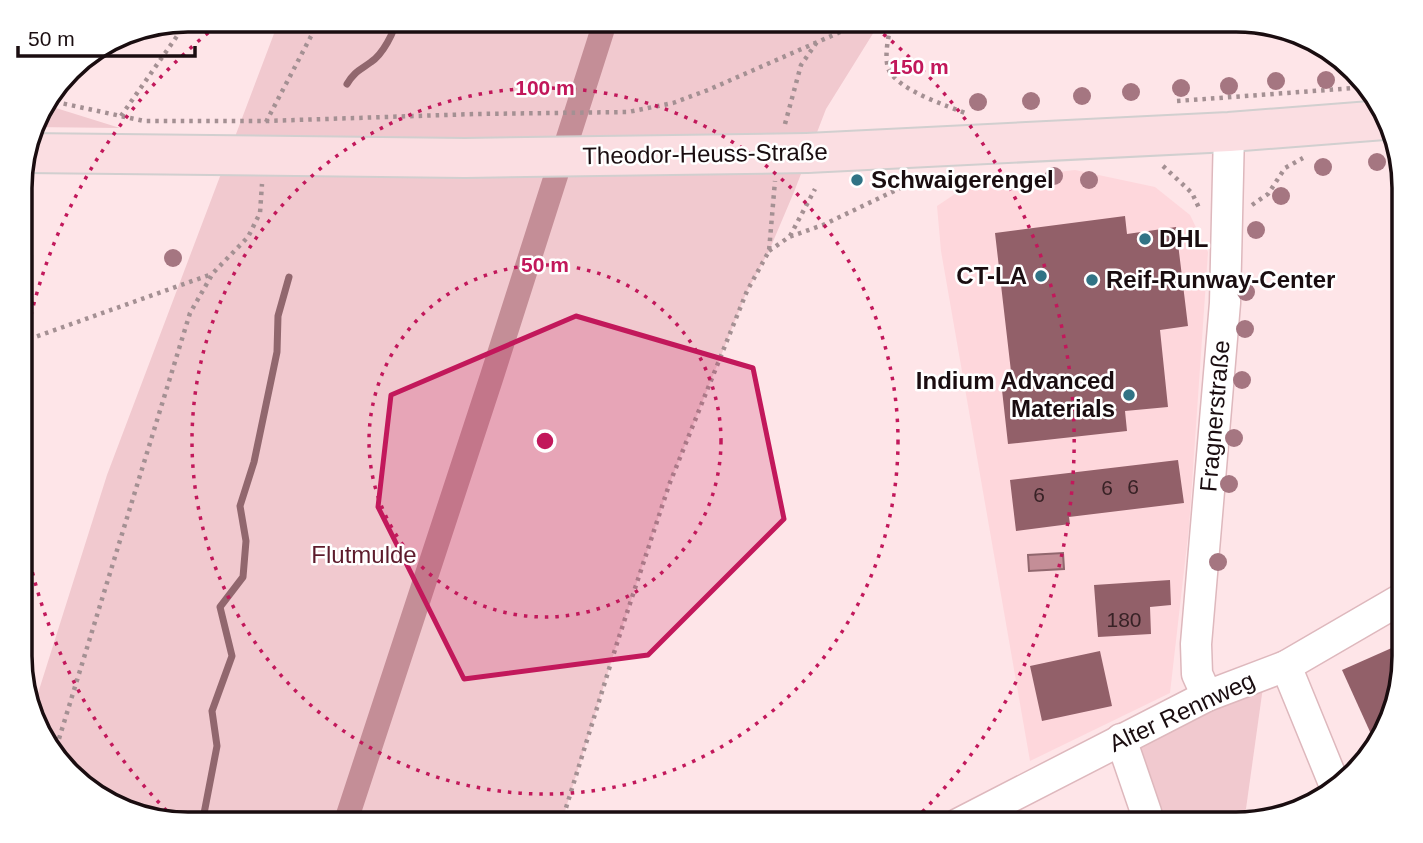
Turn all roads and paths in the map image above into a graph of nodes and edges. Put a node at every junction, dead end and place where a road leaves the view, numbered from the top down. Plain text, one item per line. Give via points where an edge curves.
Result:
1 (180, 32) edge
2 (313, 32) edge
3 (840, 32) edge
4 (890, 32) edge
5 (57, 102) edge
6 (121, 116) junction
7 (976, 116) dead end
8 (266, 121) junction
9 (1376, 121) edge
10 (1229, 132) junction
11 (265, 135) dead end
12 (36, 153) edge
13 (1309, 157) dead end
14 (263, 174) dead end
15 (928, 174) dead end
16 (815, 189) dead end
17 (1228, 222) junction
18 (789, 237) junction
19 (213, 273) junction
20 (32, 338) edge
21 (1391, 605) edge
22 (1286, 666) junction
23 (1207, 696) junction
24 (1121, 739) junction
25 (58, 742) edge
26 (1332, 778) edge
27 (982, 811) edge
28 (1146, 811) edge
29 (565, 812) edge

1 - 6 path
2 - 8 path
3 - 8 path via 708,90 628,112
4 - 7 path via 887,60 897,81
5 - 6 path
6 - 8 path via 144,121
8 - 11 path
9 - 10 main road, Theodor-Heuss-Straße
10 - 12 main road, Theodor-Heuss-Straße, bridge via 807,153 465,158
10 - 17 street, Fragnerstraße
13 - 17 path via 1285,168 1268,194
14 - 19 path via 260,213 248,237
15 - 18 path
16 - 18 path
17 - 23 street, Fragnerstraße via 1196,644 1197,674
18 - 29 path via 769,251 747,291 669,485
19 - 20 path
19 - 25 path via 190,313
21 - 22 street, Alter Rennweg
22 - 23 street, Alter Rennweg
22 - 26 street
23 - 24 street, Alter Rennweg
24 - 27 street, Alter Rennweg
24 - 28 street

